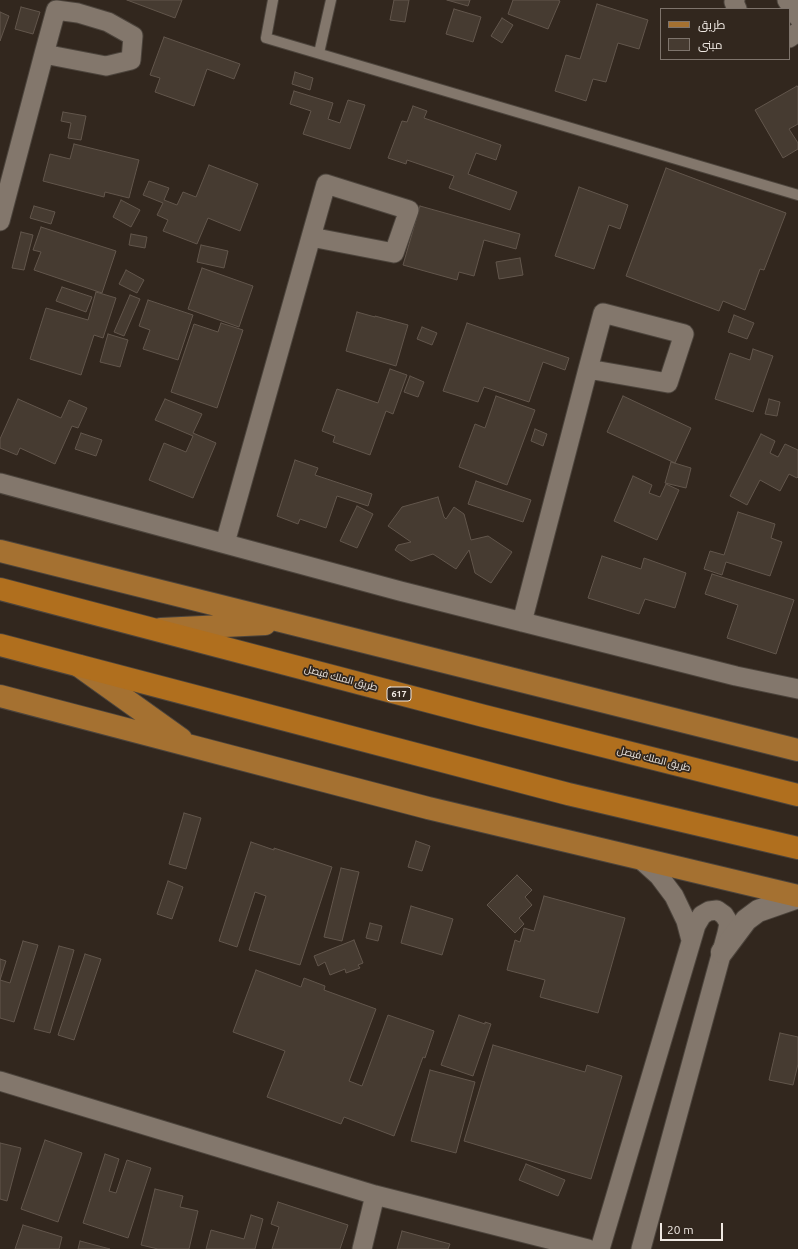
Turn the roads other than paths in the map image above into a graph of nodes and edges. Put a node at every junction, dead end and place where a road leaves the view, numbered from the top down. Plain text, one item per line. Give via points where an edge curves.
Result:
1 (273, 0) edge
2 (331, 0) edge
3 (787, 0) edge
4 (798, 17) edge
5 (319, 53) junction
6 (44, 54) junction
7 (798, 195) edge
8 (0, 221) edge
9 (311, 237) junction
10 (588, 369) junction
11 (0, 483) edge
12 (224, 544) junction
13 (0, 551) edge
14 (0, 578) edge
15 (0, 589) edge
16 (70, 607) junction
17 (522, 622) junction
18 (288, 623) junction
19 (156, 629) junction
20 (0, 645) edge
21 (79, 666) junction
22 (798, 689) edge
23 (0, 696) edge
24 (192, 747) junction
25 (798, 750) edge
26 (798, 795) edge
27 (798, 848) edge
28 (639, 858) junction
29 (798, 896) edge
30 (691, 940) junction
31 (722, 952) junction
32 (0, 1081) edge
33 (375, 1195) junction
34 (362, 1249) edge
35 (588, 1249) edge
36 (600, 1249) edge
37 (641, 1249) edge

1 - 5 lane via 266,38
2 - 5 lane
3 - 4 street
5 - 7 lane
6 - 6 street via 56,10 78,13 108,22 133,36 131,60 106,66
6 - 8 street
9 - 9 street via 326,184 409,210 394,253
9 - 12 street
10 - 10 street via 603,313 684,334 668,383
10 - 17 street
11 - 12 street
12 - 17 street
13 - 18 main road
14 - 16 main road
15 - 16 highway, طريق الملك فيصل / 617
16 - 19 highway, طريق الملك فيصل / 617
17 - 22 street
18 - 19 main road
18 - 25 main road
19 - 26 highway, طريق الملك فيصل / 617 via 484,716
20 - 21 highway
21 - 24 main road
21 - 27 highway via 568,794
23 - 24 main road
24 - 28 main road via 428,808
28 - 29 main road
28 - 30 street via 660,876 674,896 686,921
29 - 31 street via 758,912 746,920
30 - 31 street via 702,915 717,910 729,923
30 - 36 street
31 - 37 street
32 - 33 street
33 - 34 street
33 - 35 street

